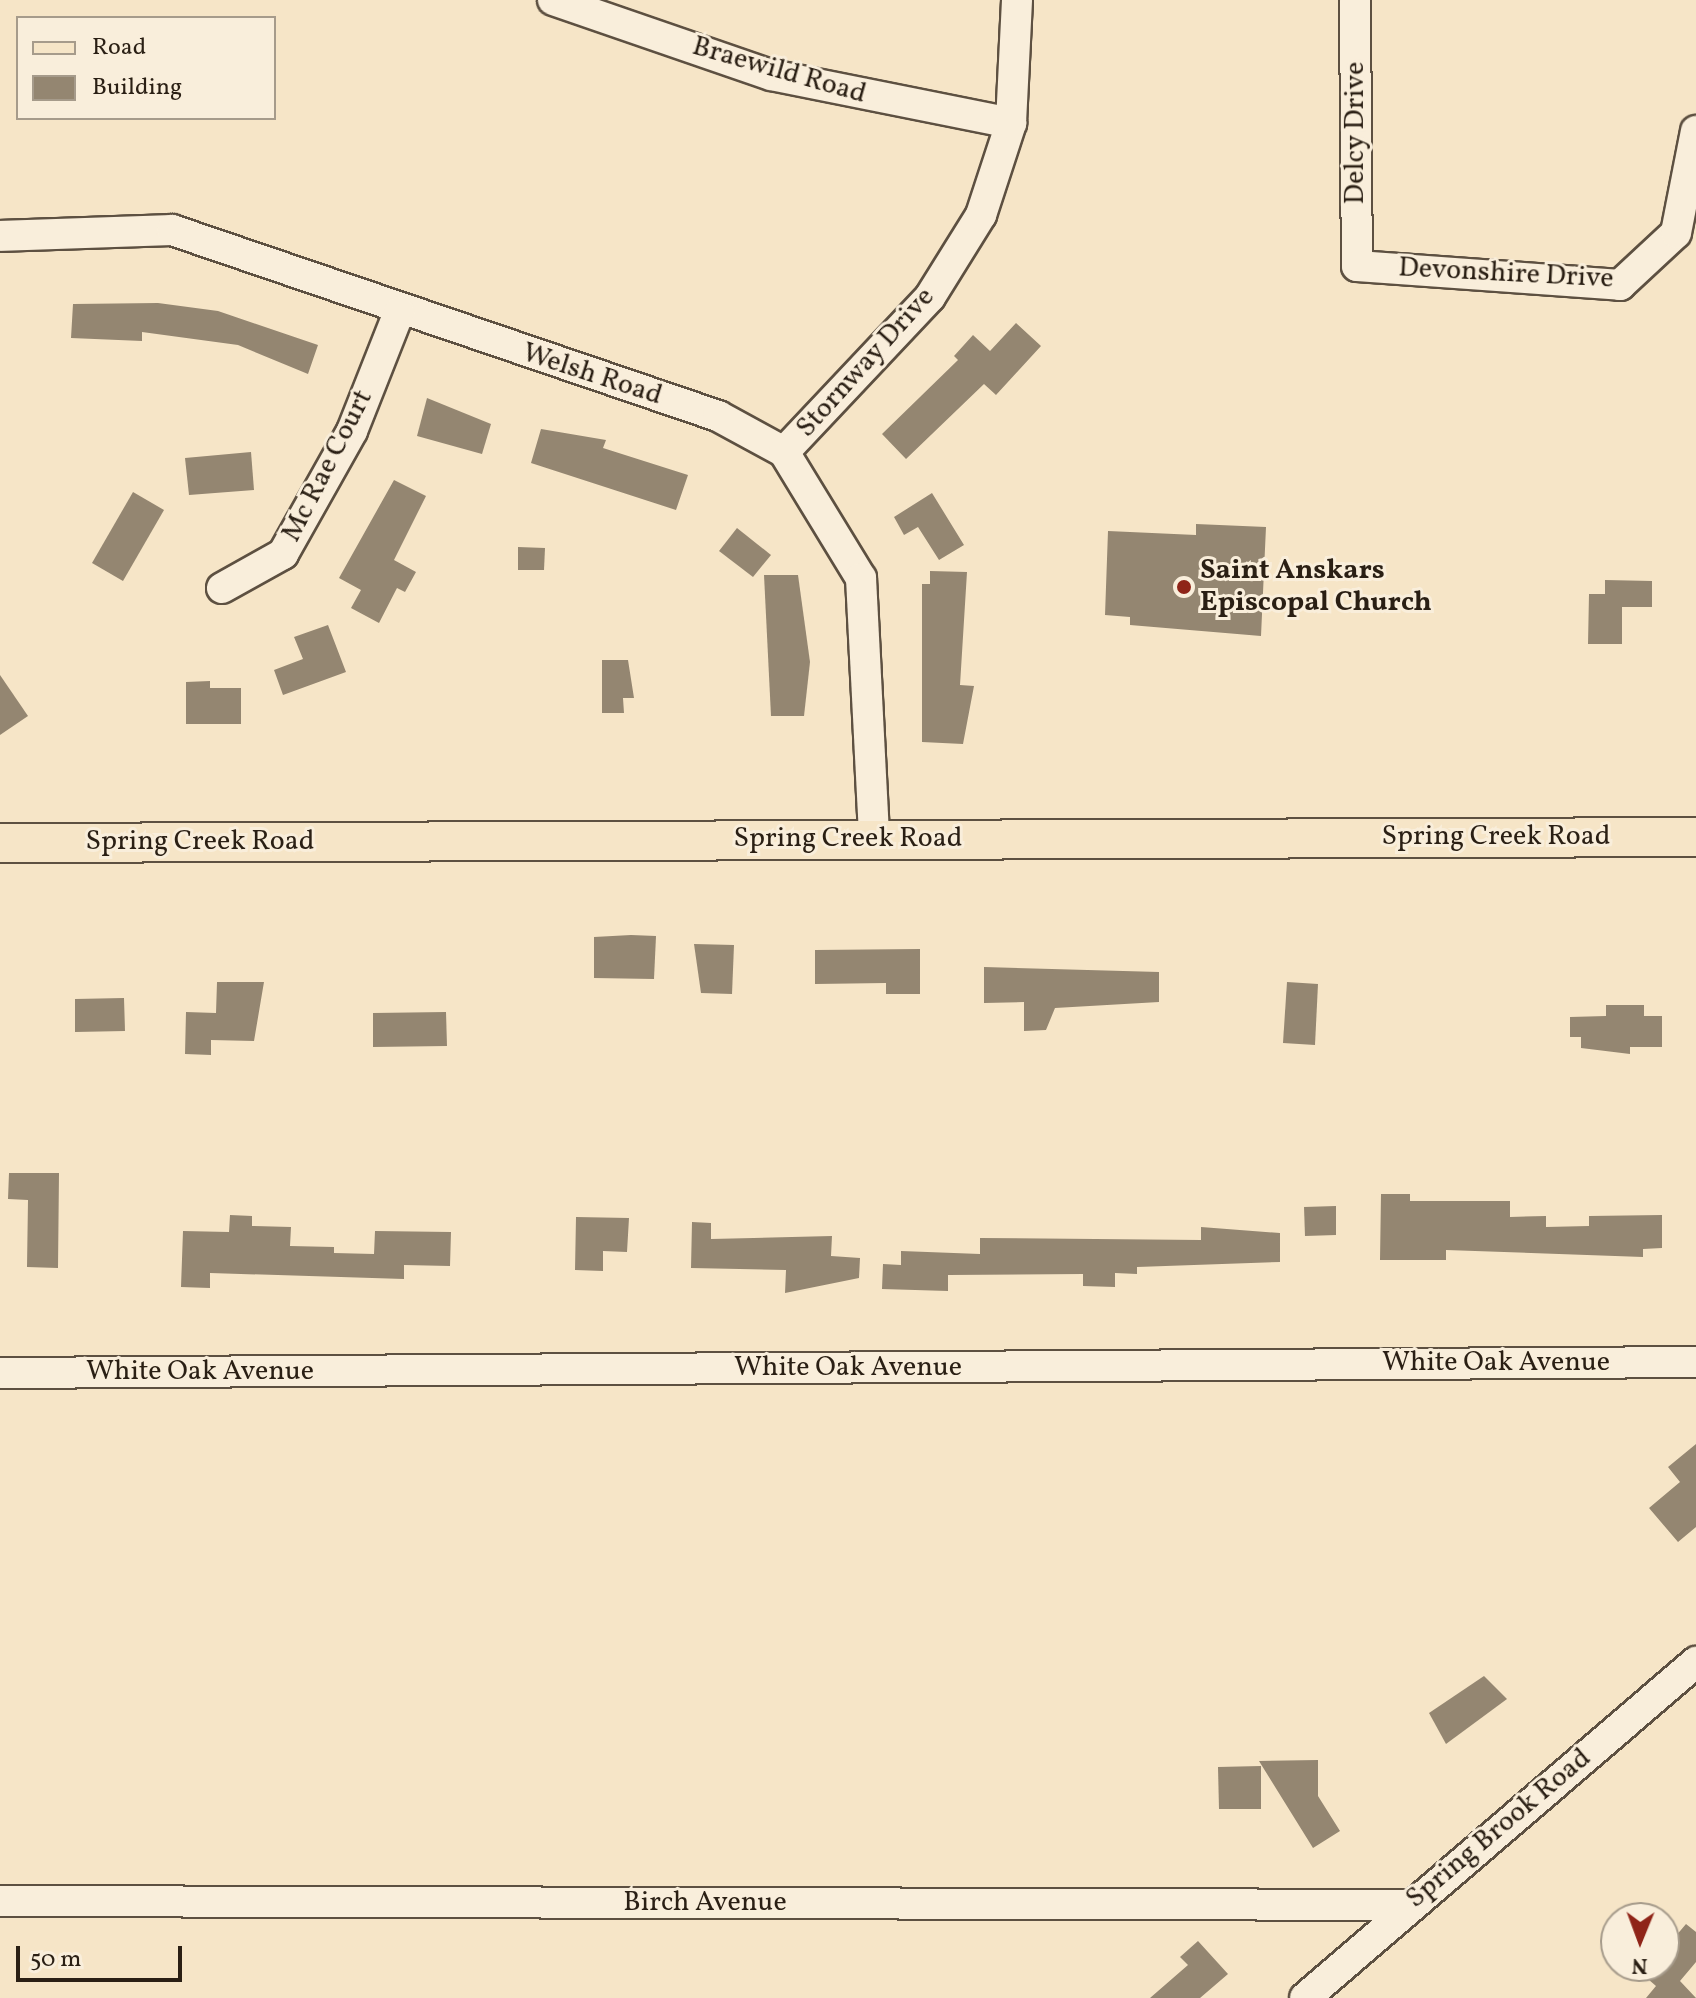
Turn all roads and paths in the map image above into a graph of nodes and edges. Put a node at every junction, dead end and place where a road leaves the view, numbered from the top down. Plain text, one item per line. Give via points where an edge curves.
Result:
1 (553, 0) edge
2 (1017, 0) edge
3 (1355, 0) edge
4 (1011, 123) junction
5 (1696, 131) edge
6 (0, 236) edge
7 (1357, 266) joint
8 (399, 312) junction
9 (784, 452) junction
10 (222, 588) dead end
11 (1696, 837) edge
12 (874, 839) junction
13 (0, 843) edge
14 (1696, 1362) edge
15 (0, 1373) edge
16 (1696, 1662) edge
17 (0, 1901) edge
18 (1410, 1905) junction
19 (1305, 1998) edge

1 - 4 street, Braewild Road via 771,75
2 - 4 street, Stornway Drive
3 - 7 street, Delcy Drive
4 - 9 street, Stornway Drive via 981,215 930,297
5 - 7 street, Devonshire Drive via 1676,233 1620,285
6 - 8 street, Welsh Road via 172,230
8 - 9 street, Welsh Road via 718,416
8 - 10 street, Mc Rae Court via 352,431 283,554
9 - 12 street, Welsh Road via 861,578
11 - 12 main road, Spring Creek Road
12 - 13 main road, Spring Creek Road
14 - 15 street, White Oak Avenue
16 - 18 street, Spring Brook Road
17 - 18 street, Birch Avenue
18 - 19 street, Spring Brook Road

